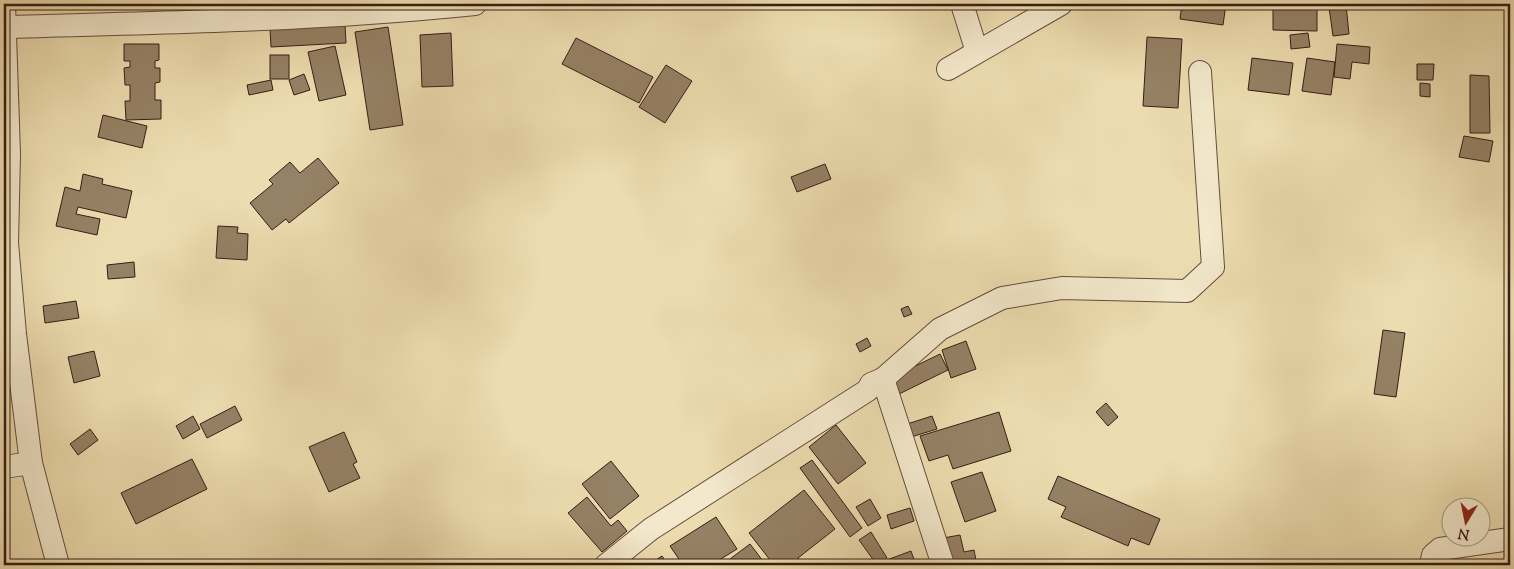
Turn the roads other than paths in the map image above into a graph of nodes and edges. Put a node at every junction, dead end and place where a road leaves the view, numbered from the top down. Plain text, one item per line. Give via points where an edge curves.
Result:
1 (4, 4) edge
2 (475, 4) edge
3 (962, 4) edge
4 (1061, 4) edge
5 (4, 27) edge
6 (977, 52) junction
7 (948, 69) dead end
8 (1200, 72) dead end
9 (6, 243) edge
10 (883, 379) junction
11 (31, 463) junction
12 (4, 467) edge
13 (1510, 539) edge
14 (58, 565) edge
15 (606, 565) edge
16 (943, 565) edge
17 (1432, 565) edge

1 - 5 street
2 - 5 street via 181,23
3 - 6 street
4 - 6 street
5 - 9 street via 8,154
6 - 7 street
8 - 10 street via 1213,267 1187,290 1062,288 1002,298 940,329
9 - 11 street
10 - 15 street via 650,530
10 - 16 street
11 - 12 street
11 - 14 street
13 - 17 street via 1440,549 1433,555

